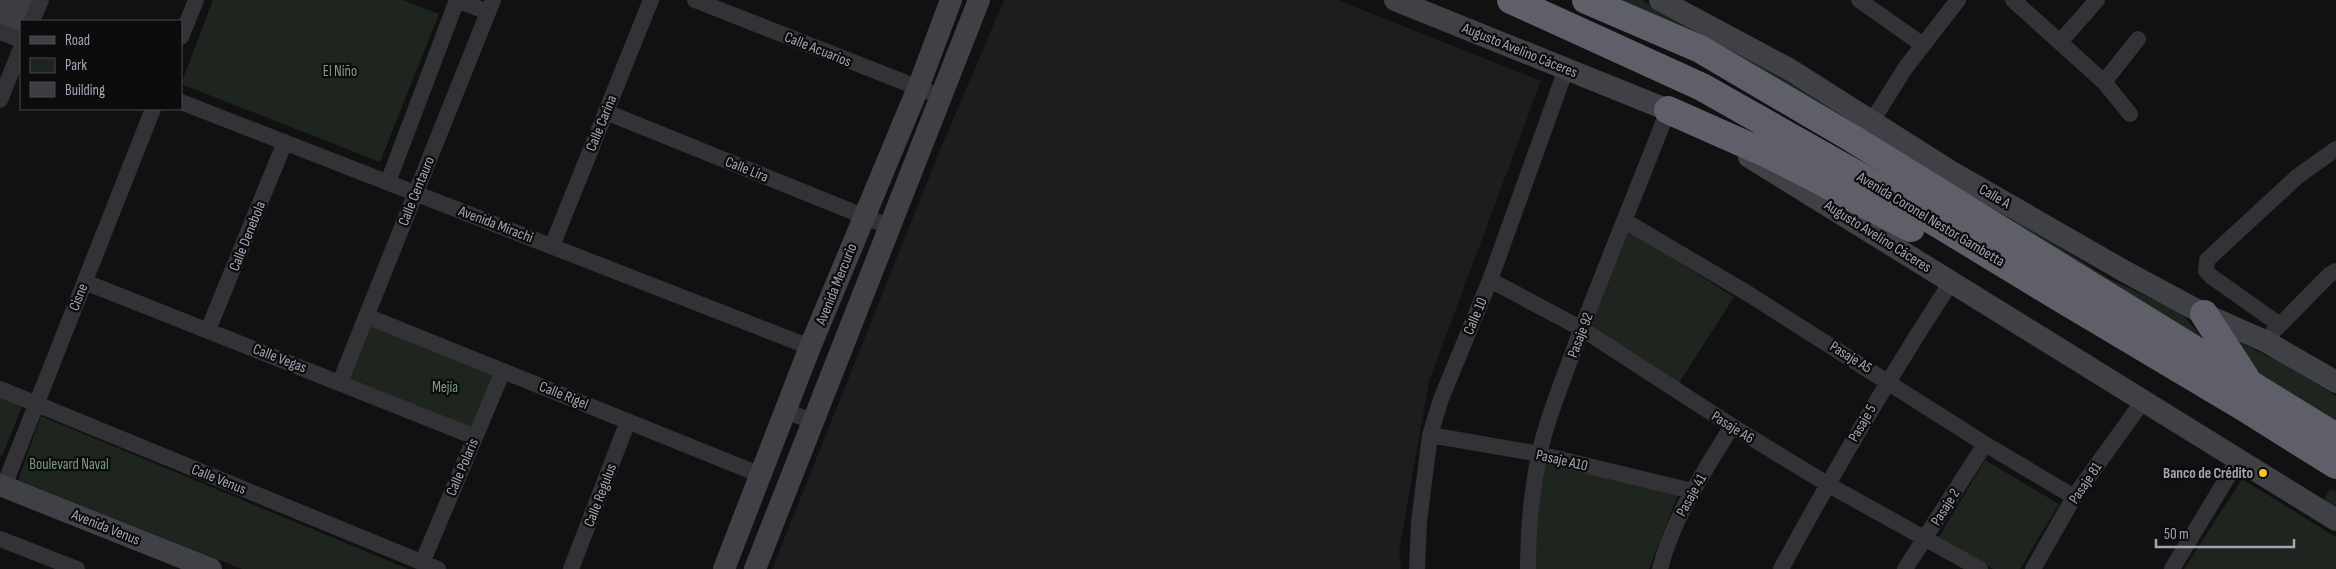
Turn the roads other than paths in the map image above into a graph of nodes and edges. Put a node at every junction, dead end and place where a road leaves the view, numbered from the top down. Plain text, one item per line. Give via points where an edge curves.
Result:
1 (41, 0) edge
2 (196, 0) edge
3 (457, 0) edge
4 (651, 0) edge
5 (695, 0) edge
6 (951, 0) edge
7 (979, 0) edge
8 (1395, 0) edge
9 (1511, 0) edge
10 (1586, 0) edge
11 (1660, 0) edge
12 (1859, 0) edge
13 (1958, 0) edge
14 (2013, 0) edge
15 (2097, 0) edge
16 (490, 6) edge
17 (32, 20) edge
18 (0, 32) edge
19 (182, 35) edge
20 (2138, 39) dead end
21 (20, 40) edge
22 (2060, 42) junction
23 (1923, 45) junction
24 (20, 50) edge
25 (1566, 69) junction
26 (2104, 82) junction
27 (918, 88) junction
28 (942, 98) junction
29 (0, 100) edge
30 (182, 102) edge
31 (153, 110) edge
32 (1668, 110) junction
33 (606, 112) junction
34 (2130, 114) dead end
35 (1872, 121) junction
36 (285, 142) junction
37 (2336, 149) edge
38 (388, 182) junction
39 (416, 193) junction
40 (864, 216) junction
41 (1625, 221) junction
42 (888, 226) junction
43 (552, 246) junction
44 (2336, 271) edge
45 (1490, 280) junction
46 (85, 282) junction
47 (1951, 282) junction
48 (2057, 296) junction
49 (2204, 314) junction
50 (366, 316) junction
51 (1582, 329) junction
52 (208, 330) junction
53 (2272, 333) junction
54 (810, 347) junction
55 (503, 371) junction
56 (1887, 380) junction
57 (340, 382) junction
58 (2336, 382) edge
59 (2250, 384) junction
60 (0, 389) edge
61 (2143, 400) junction
62 (36, 404) junction
63 (786, 411) junction
64 (628, 421) junction
65 (814, 422) junction
66 (1732, 426) junction
67 (1430, 435) junction
68 (2336, 436) edge
69 (475, 437) junction
70 (1985, 444) junction
71 (1539, 454) junction
72 (2238, 460) junction
73 (2336, 465) edge
74 (761, 474) junction
75 (1827, 484) junction
76 (2, 485) edge
77 (1692, 491) junction
78 (2074, 497) junction
79 (2336, 520) edge
80 (0, 539) edge
81 (1925, 539) junction
82 (422, 563) junction
83 (77, 569) edge
84 (211, 569) edge
85 (438, 569) edge
86 (571, 569) edge
87 (724, 569) edge
88 (755, 569) edge
89 (1417, 569) edge
90 (1528, 569) edge
91 (1660, 569) edge
92 (1782, 569) edge
93 (1905, 569) edge
94 (1980, 569) edge
95 (2033, 569) edge
96 (2172, 569) edge

1 - 17 street
2 - 19 street
3 - 16 street
3 - 38 street
4 - 33 street, Calle Carina
5 - 27 street, Calle Acuarios
6 - 27 street, Avenida Mercurio
7 - 28 street, Avenida Mercurio
8 - 25 street, Augusto Avelino Cáceres
9 - 48 highway, Avenida Coronel Nestor Gambetta via 1702,87 1861,176
10 - 59 highway, Avenida Coronel Nestor Gambetta via 1700,49 1850,137
11 - 35 street, Calle A via 1789,69
12 - 23 street
13 - 23 street
14 - 22 street
15 - 22 street
16 - 39 street, Calle Centauro
18 - 21 street
20 - 26 street
22 - 26 street
23 - 35 street
24 - 29 street
25 - 32 street, Augusto Avelino Cáceres
25 - 45 street, Calle 10
26 - 34 street
27 - 28 street, Calle Acuarios
27 - 40 street, Avenida Mercurio
28 - 42 street, Avenida Mercurio
30 - 36 street, Avenida Mirachi
31 - 46 street, Cisne
32 - 41 street, Pasaje 92
32 - 47 street, Augusto Avelino Cáceres
32 - 48 highway via 1846,193 1982,268
33 - 40 street, Calle Lira
33 - 43 street, Calle Carina
35 - 49 street, Calle A via 1950,170
36 - 38 street, Avenida Mirachi
36 - 52 street, Calle Denebola
37 - 53 street via 2298,176 2207,260 2206,271
38 - 39 street, Avenida Mirachi
39 - 43 street, Avenida Mirachi
39 - 50 street, Calle Centauro
40 - 42 street, Calle Lira
40 - 54 street, Avenida Mercurio
41 - 51 street, Pasaje 92
41 - 56 street, Pasaje A5
42 - 65 street, Avenida Mercurio
43 - 54 street, Avenida Mirachi
44 - 53 street
45 - 51 street, Pasaje A6
45 - 67 street, Calle 10 via 1441,399
46 - 52 street, Calle Vegas
46 - 62 street, Cisne
47 - 56 street, Pasaje 5
47 - 61 street, Augusto Avelino Cáceres
48 - 73 highway, Avenida Coronel Nestor Gambetta
49 - 53 street, Calle A
49 - 59 highway
50 - 55 street, Calle Rigel
50 - 57 street, Calle Centauro
51 - 66 street, Pasaje A6
51 - 71 street, Pasaje 92
52 - 57 street, Calle Vegas
53 - 58 street, Calle A
54 - 63 street, Avenida Mercurio
55 - 64 street, Calle Rigel
55 - 69 street, Calle Polaris
56 - 70 street, Pasaje A5
56 - 75 street, Pasaje 5
57 - 69 street, Calle Vegas
59 - 68 highway, Avenida Coronel Nestor Gambetta
60 - 62 street, Calle Venus
61 - 72 street, Augusto Avelino Cáceres
61 - 78 street, Pasaje 81
62 - 76 street, Cisne
62 - 82 street, Calle Venus
63 - 65 street
63 - 74 street, Avenida Mercurio
64 - 74 street, Calle Rigel
64 - 86 street, Calle Regulus
65 - 88 street, Avenida Mercurio
66 - 75 street, Pasaje A6
66 - 77 street, Pasaje 41
67 - 71 street, Pasaje A10
67 - 89 street, Calle 10 via 1424,470
69 - 82 street, Calle Polaris
70 - 78 street, Pasaje A5
70 - 81 street, Pasaje 2
71 - 77 street, Pasaje A10
71 - 90 street, Pasaje 92 via 1529,525
72 - 79 street, Augusto Avelino Cáceres
72 - 96 street
74 - 87 street, Avenida Mercurio
75 - 81 street, Pasaje A6
75 - 92 street, Pasaje 5
76 - 84 street, Avenida Venus
77 - 91 street, Pasaje 41 via 1672,531
78 - 95 street, Pasaje 81
80 - 83 street
81 - 93 street, Pasaje 2
81 - 94 street, Pasaje A6
82 - 85 street, Calle Venus

